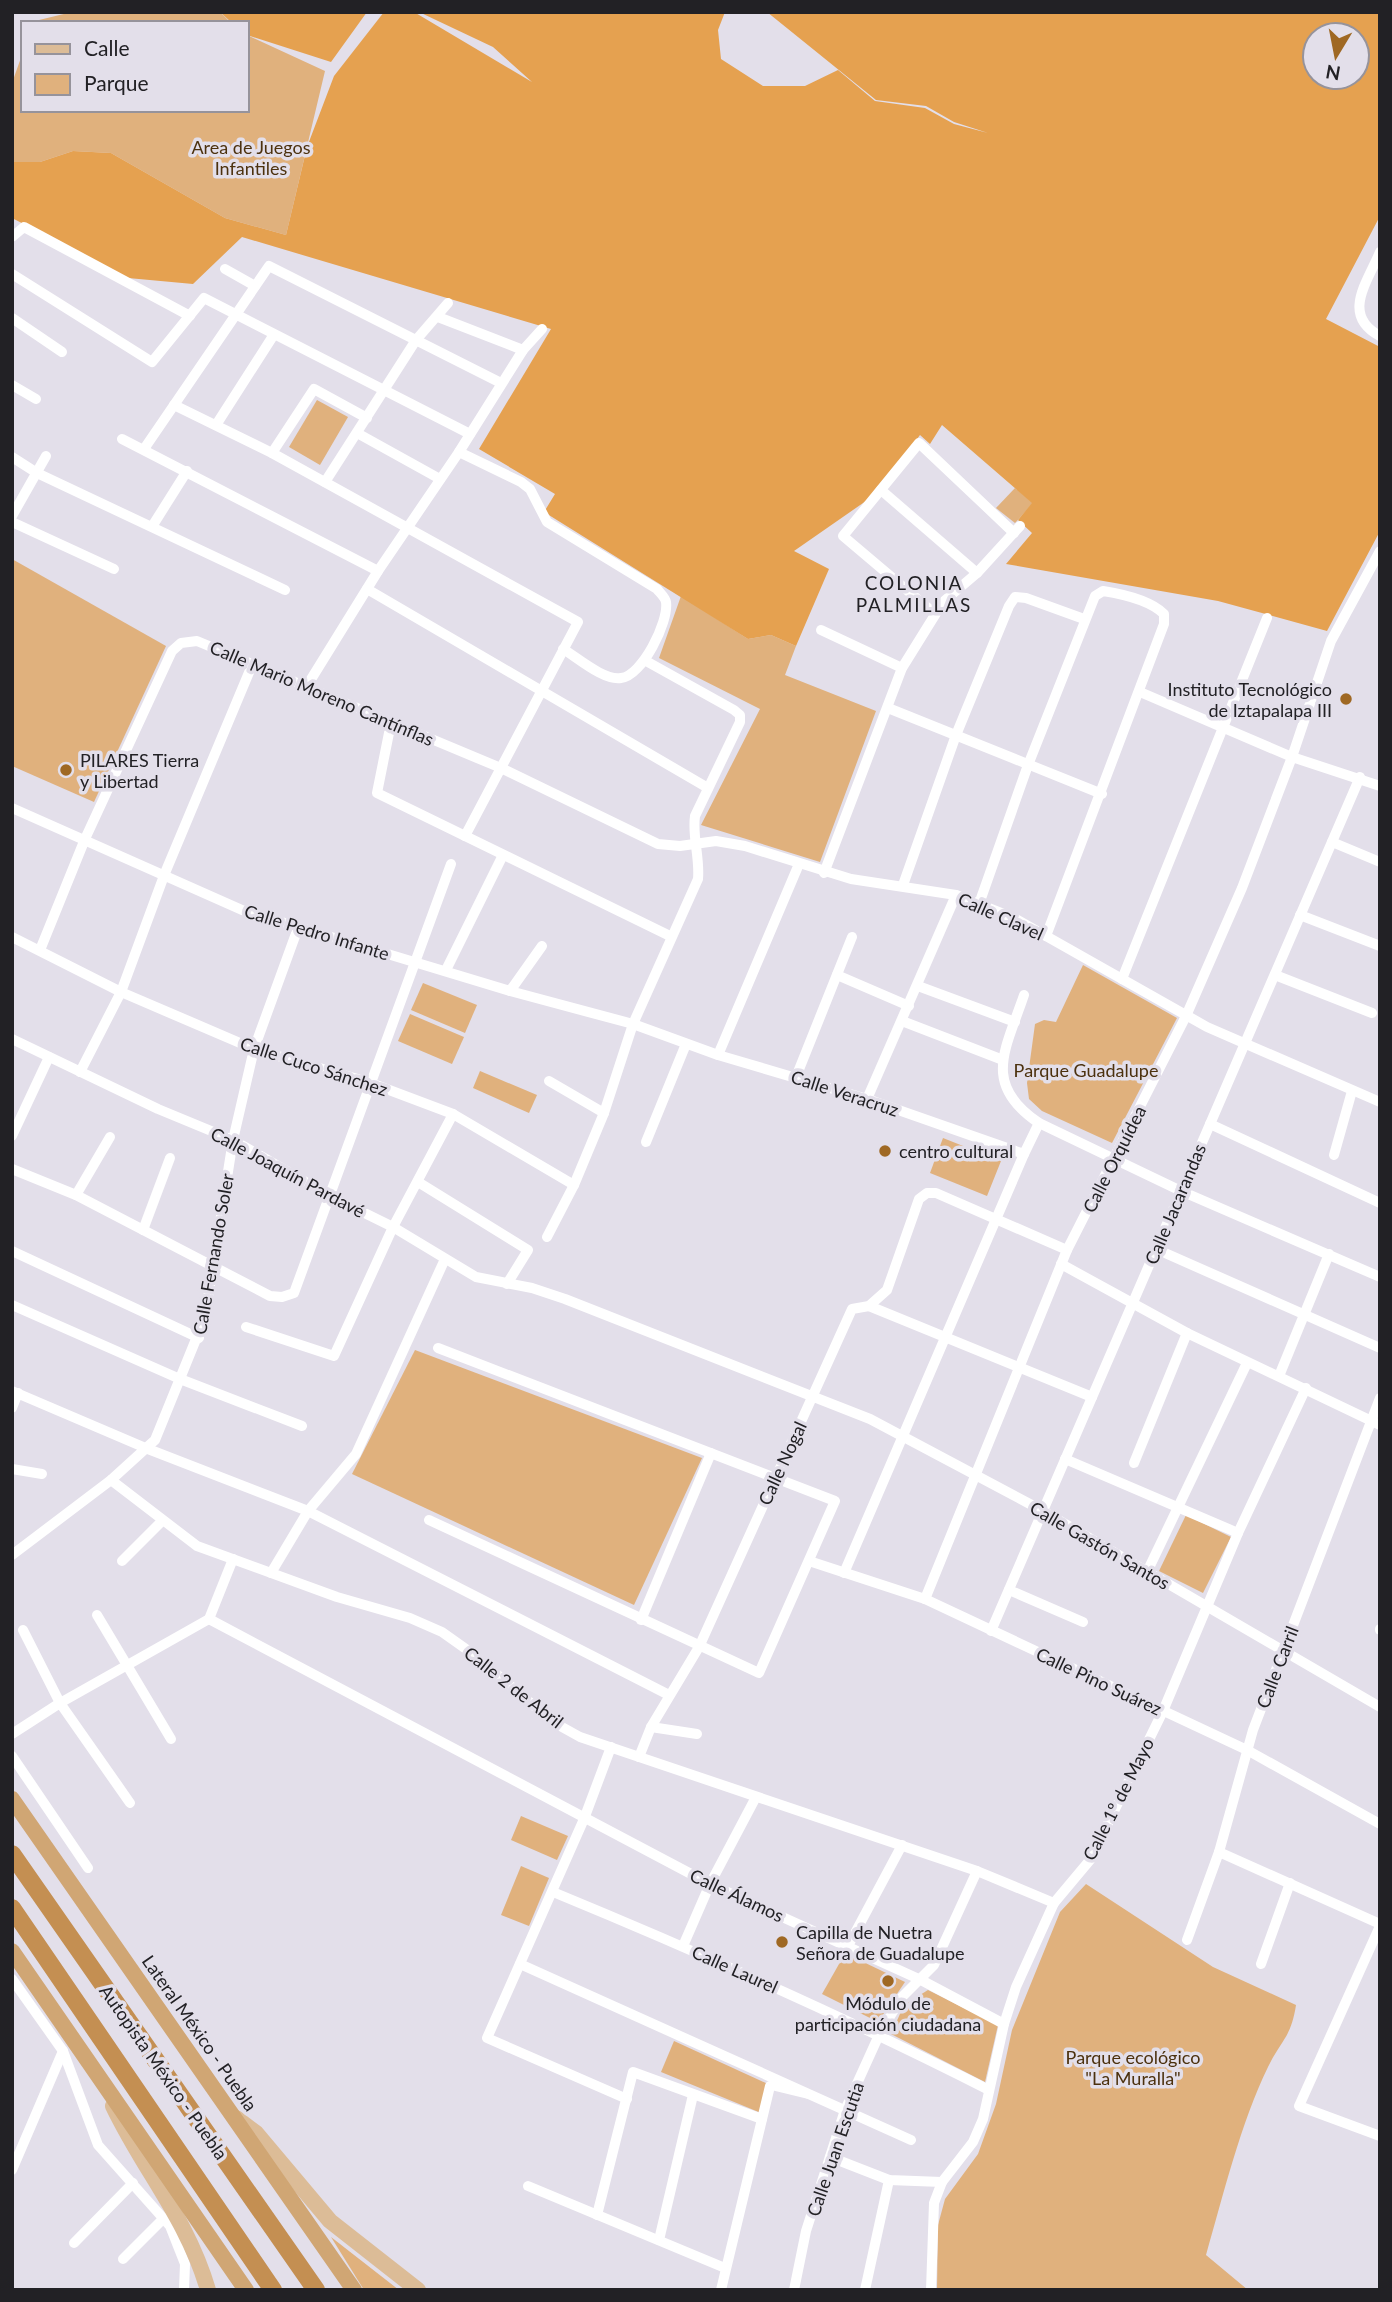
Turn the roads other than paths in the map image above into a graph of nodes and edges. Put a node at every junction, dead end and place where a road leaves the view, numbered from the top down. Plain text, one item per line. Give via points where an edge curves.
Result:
1 (12, 237) edge
2 (1380, 252) edge
3 (225, 269) dead end
4 (12, 274) edge
5 (255, 286) junction
6 (447, 303) dead end
7 (190, 316) junction
8 (235, 316) junction
9 (438, 317) junction
10 (12, 318) edge
11 (542, 329) dead end
12 (273, 336) junction
13 (1380, 336) edge
14 (416, 340) junction
15 (523, 350) junction
16 (62, 352) dead end
17 (501, 383) junction
18 (12, 385) edge
19 (386, 390) junction
20 (36, 399) dead end
21 (174, 405) junction
22 (367, 418) junction
23 (216, 425) junction
24 (357, 433) junction
25 (470, 434) junction
26 (122, 439) dead end
27 (144, 449) junction
28 (458, 452) junction
29 (272, 453) junction
30 (46, 456) dead end
31 (12, 457) edge
32 (187, 471) junction
33 (37, 473) junction
34 (440, 479) junction
35 (325, 482) junction
36 (881, 490) junction
37 (12, 516) edge
38 (12, 522) edge
39 (153, 525) junction
40 (408, 527) junction
41 (1380, 551) edge
42 (114, 569) dead end
43 (378, 571) junction
44 (977, 573) junction
45 (367, 589) junction
46 (285, 590) dead end
47 (934, 613) junction
48 (1267, 618) dead end
49 (1084, 619) junction
50 (821, 630) dead end
51 (563, 649) junction
52 (646, 661) junction
53 (253, 663) junction
54 (902, 668) junction
55 (306, 689) junction
56 (540, 692) junction
57 (1140, 692) junction
58 (888, 708) junction
59 (391, 723) junction
60 (1223, 725) junction
61 (956, 736) junction
62 (1293, 757) junction
63 (1028, 765) junction
64 (501, 768) junction
65 (1360, 778) junction
66 (1380, 786) edge
67 (708, 788) junction
68 (1102, 794) junction
69 (12, 808) edge
70 (465, 836) junction
71 (85, 839) junction
72 (1332, 842) junction
73 (696, 844) junction
74 (503, 855) junction
75 (1380, 862) edge
76 (451, 864) dead end
77 (799, 864) junction
78 (165, 873) junction
79 (824, 873) junction
80 (903, 885) junction
81 (956, 895) junction
82 (979, 904) junction
83 (1300, 915) junction
84 (298, 928) junction
85 (670, 936) junction
86 (1046, 936) junction
87 (12, 937) edge
88 (852, 937) dead end
89 (542, 946) dead end
90 (1380, 946) edge
91 (40, 950) junction
92 (415, 961) junction
93 (446, 971) junction
94 (836, 975) junction
95 (1275, 975) junction
96 (1122, 979) junction
97 (918, 986) junction
98 (510, 991) junction
99 (121, 992) junction
100 (1024, 995) dead end
101 (909, 1006) junction
102 (1372, 1013) dead end
103 (1186, 1016) junction
104 (902, 1021) junction
105 (1015, 1022) junction
106 (633, 1024) junction
107 (12, 1039) edge
108 (686, 1044) junction
109 (1245, 1044) junction
110 (254, 1049) junction
111 (718, 1055) junction
112 (48, 1057) junction
113 (1003, 1060) junction
114 (80, 1072) junction
115 (796, 1077) junction
116 (549, 1081) dead end
117 (368, 1082) junction
118 (1352, 1091) junction
119 (867, 1100) junction
120 (1380, 1102) edge
121 (604, 1113) junction
122 (453, 1114) junction
123 (1039, 1123) junction
124 (1210, 1124) junction
125 (12, 1136) edge
126 (110, 1137) dead end
127 (233, 1140) junction
128 (646, 1142) dead end
129 (1024, 1154) junction
130 (1334, 1155) dead end
131 (170, 1158) dead end
132 (1114, 1160) junction
133 (12, 1168) edge
134 (418, 1182) junction
135 (574, 1185) junction
136 (1181, 1191) junction
137 (76, 1195) junction
138 (330, 1196) junction
139 (1380, 1203) edge
140 (996, 1219) junction
141 (393, 1227) junction
142 (143, 1230) junction
143 (547, 1237) dead end
144 (1156, 1249) junction
145 (1067, 1250) junction
146 (12, 1251) edge
147 (1329, 1254) junction
148 (445, 1259) junction
149 (1061, 1264) junction
150 (211, 1266) junction
151 (1380, 1277) edge
152 (508, 1284) junction
153 (12, 1304) edge
154 (1132, 1304) junction
155 (869, 1306) junction
156 (1304, 1314) junction
157 (246, 1327) dead end
158 (1187, 1333) junction
159 (947, 1337) junction
160 (199, 1338) junction
161 (438, 1348) dead end
162 (1380, 1348) edge
163 (1247, 1363) junction
164 (1019, 1368) junction
165 (1279, 1376) junction
166 (180, 1379) junction
167 (1306, 1388) junction
168 (15, 1392) edge
169 (813, 1397) junction
170 (1092, 1397) junction
171 (1380, 1398) edge
172 (12, 1408) edge
173 (1375, 1423) edge
174 (302, 1426) dead end
175 (904, 1437) junction
176 (148, 1449) junction
177 (711, 1453) junction
178 (1065, 1459) junction
179 (1133, 1463) dead end
180 (12, 1469) edge
181 (43, 1474) dead end
182 (975, 1475) junction
183 (776, 1477) junction
184 (111, 1480) junction
185 (1177, 1506) junction
186 (308, 1511) junction
187 (1042, 1511) junction
188 (429, 1520) dead end
189 (162, 1521) junction
190 (1238, 1533) junction
191 (12, 1555) edge
192 (233, 1559) junction
193 (122, 1561) dead end
194 (809, 1561) junction
195 (1147, 1572) junction
196 (271, 1573) junction
197 (844, 1573) junction
198 (1009, 1590) junction
199 (925, 1599) junction
200 (1207, 1607) junction
201 (97, 1615) dead end
202 (209, 1619) junction
203 (641, 1620) junction
204 (1083, 1622) dead end
205 (23, 1630) dead end
206 (991, 1631) junction
207 (699, 1647) junction
208 (1284, 1651) junction
209 (125, 1666) junction
210 (669, 1695) junction
211 (60, 1703) junction
212 (1380, 1707) edge
213 (1163, 1711) junction
214 (652, 1727) junction
215 (12, 1734) edge
216 (697, 1734) dead end
217 (171, 1739) dead end
218 (611, 1746) junction
219 (1247, 1750) junction
220 (12, 1756) edge
221 (639, 1757) junction
222 (756, 1797) junction
223 (12, 1799) edge
224 (130, 1803) dead end
225 (584, 1819) junction
226 (1380, 1824) edge
227 (902, 1845) junction
228 (1219, 1852) junction
229 (12, 1854) edge
230 (88, 1868) dead end
231 (977, 1871) junction
232 (710, 1884) junction
233 (1290, 1884) junction
234 (554, 1892) junction
235 (1054, 1903) junction
236 (12, 1908) edge
237 (1380, 1925) edge
238 (1187, 1940) dead end
239 (683, 1946) junction
240 (848, 1946) junction
241 (12, 1951) edge
242 (520, 1964) junction
243 (1261, 1964) dead end
244 (12, 1979) edge
245 (921, 1980) junction
246 (1004, 2024) junction
247 (879, 2035) junction
248 (63, 2051) junction
249 (99, 2077) junction
250 (770, 2086) joint
251 (989, 2090) junction
252 (693, 2095) junction
253 (811, 2095) junction
254 (627, 2099) junction
255 (845, 2110) junction
256 (236, 2118) junction
257 (762, 2119) junction
258 (1380, 2136) edge
259 (911, 2140) dead end
260 (830, 2157) junction
261 (12, 2170) edge
262 (889, 2180) junction
263 (942, 2182) junction
264 (133, 2183) junction
265 (528, 2186) dead end
266 (597, 2215) junction
267 (172, 2218) junction
268 (659, 2240) junction
269 (75, 2243) dead end
270 (122, 2259) dead end
271 (725, 2268) junction
272 (184, 2290) edge
273 (208, 2290) edge
274 (246, 2290) edge
275 (273, 2290) edge
276 (316, 2290) edge
277 (354, 2290) edge
278 (418, 2290) edge
279 (722, 2290) edge
280 (794, 2290) edge
281 (864, 2290) edge
282 (931, 2290) edge

1 - 7 street via 24,227
2 - 13 street via 1358,313 1361,322
3 - 5 street
4 - 7 street via 152,362
5 - 8 street
5 - 14 street via 269,265
6 - 9 street
7 - 8 street via 204,298
8 - 12 street
8 - 21 street
9 - 14 street
9 - 15 street
10 - 16 street
11 - 15 street
12 - 19 street
12 - 23 street
14 - 17 street
14 - 19 street
15 - 17 street
17 - 25 street
18 - 20 street
19 - 22 street
19 - 25 street
21 - 23 street
21 - 27 street
22 - 24 street
22 - 29 street via 314,389
23 - 29 street
24 - 34 street
24 - 35 street
25 - 28 street
26 - 27 street
27 - 32 street
28 - 34 street
28 - 52 street via 521,482 530,489 547,522 657,589 666,600 666,610
29 - 35 street
30 - 33 street
31 - 33 street
32 - 39 street
32 - 43 street
33 - 37 street
33 - 39 street
34 - 40 street
35 - 40 street
36 - 44 street
36 - 44 street via 919,443 1017,529
36 - 47 street via 843,536
38 - 42 street
39 - 46 street
40 - 43 street
40 - 51 street via 578,622
41 - 62 street, Calle Orquídea via 1331,641
43 - 45 street
44 - 47 street
45 - 55 street
45 - 56 street
47 - 54 street
48 - 60 street
49 - 57 street via 1095,596 1103,591 1156,607 1164,614
49 - 61 street via 1015,597
49 - 63 street
50 - 54 street
51 - 52 street via 611,677 636,673
51 - 56 street
52 - 67 street via 740,715
53 - 55 street, Calle Mario Moreno Cantínflas
53 - 71 street, Calle Mario Moreno Cantínflas via 197,641 181,643 172,651
53 - 78 street
54 - 58 street
55 - 59 street, Calle Mario Moreno Cantínflas
56 - 64 street
56 - 67 street
57 - 60 street
57 - 68 street
58 - 61 street
58 - 79 street
59 - 64 street, Calle Mario Moreno Cantínflas
59 - 70 street via 377,793
60 - 62 street
60 - 96 street
61 - 63 street
61 - 80 street
62 - 65 street
62 - 103 street, Calle Orquídea
63 - 68 street
63 - 82 street
64 - 70 street
64 - 73 street, Calle Mario Moreno Cantínflas via 658,844
65 - 66 street
65 - 72 street, Calle Jacarandas
67 - 73 street via 695,816
68 - 86 street
69 - 71 street, Calle Pedro Infante
70 - 74 street
71 - 78 street, Calle Pedro Infante
71 - 91 street, Calle Mario Moreno Cantínflas
72 - 75 street
72 - 83 street, Calle Jacarandas
73 - 77 street, Calle Clavel via 716,841 745,846
73 - 85 street via 698,879
74 - 85 street
74 - 93 street
76 - 92 street
77 - 79 street, Calle Clavel
77 - 111 street
78 - 84 street, Calle Pedro Infante via 242,909
78 - 99 street
79 - 80 street, Calle Clavel
80 - 81 street, Calle Clavel
81 - 82 street, Calle Clavel
81 - 97 street
82 - 86 street, Calle Clavel
83 - 90 street
83 - 95 street, Calle Jacarandas
84 - 92 street, Calle Pedro Infante
84 - 110 street, Calle Fernando Soler
85 - 106 street
86 - 96 street, Calle Clavel
87 - 91 street, Calle Cuco Sánchez
88 - 94 street
89 - 98 street
91 - 99 street, Calle Cuco Sánchez
92 - 93 street, Calle Pedro Infante
92 - 117 street
93 - 98 street, Calle Pedro Infante
94 - 101 street
94 - 115 street
95 - 102 street
95 - 109 street, Calle Jacarandas
96 - 103 street, Calle Clavel
97 - 101 street
97 - 105 street
98 - 106 street, Calle Pedro Infante
99 - 110 street, Calle Cuco Sánchez
99 - 114 street
100 - 105 street
101 - 104 street
103 - 109 street, Calle Clavel
103 - 132 street, Calle Orquídea
104 - 113 street
104 - 119 street
105 - 113 street
106 - 108 street, Calle Veracruz
106 - 121 street
107 - 112 street, Calle Joaquín Pardavé
108 - 111 street, Calle Veracruz
108 - 128 street
109 - 118 street, Calle Clavel
109 - 124 street, Calle Jacarandas
110 - 117 street, Calle Cuco Sánchez
110 - 127 street, Calle Fernando Soler
111 - 115 street, Calle Veracruz
112 - 114 street, Calle Joaquín Pardavé
112 - 125 street
113 - 123 street via 1002,1075 1011,1101
114 - 127 street, Calle Joaquín Pardavé
115 - 119 street, Calle Veracruz
116 - 121 street
117 - 122 street, Calle Cuco Sánchez
117 - 138 street
118 - 120 street, Calle Clavel
118 - 130 street
119 - 129 street, Calle Veracruz
121 - 135 street
122 - 134 street
122 - 135 street, Calle Cuco Sánchez
123 - 129 street
123 - 132 street
124 - 136 street, Calle Jacarandas
124 - 139 street
126 - 137 street
127 - 138 street, Calle Joaquín Pardavé
127 - 150 street, Calle Fernando Soler
129 - 140 street
131 - 142 street
132 - 136 street
132 - 145 street, Calle Orquídea
133 - 137 street
134 - 141 street
134 - 152 street via 528,1250
135 - 143 street
136 - 144 street, Calle Jacarandas
136 - 147 street
137 - 142 street
138 - 141 street, Calle Joaquín Pardavé
138 - 150 street via 294,1293 270,1296
140 - 145 street
140 - 155 street, Calle Nogal via 927,1193 919,1199 887,1290
140 - 159 street
141 - 148 street, Calle Joaquín Pardavé
141 - 157 street via 334,1356
142 - 150 street
144 - 154 street, Calle Jacarandas
144 - 156 street
145 - 149 street, Calle Orquídea
146 - 160 street
147 - 151 street
147 - 156 street
148 - 152 street, Calle Joaquín Pardavé via 476,1277
148 - 186 street via 356,1454
149 - 154 street
149 - 164 street, Calle Orquídea
150 - 160 street, Calle Fernando Soler
152 - 169 street, Calle Joaquín Pardavé via 565,1299
153 - 166 street
154 - 158 street
154 - 170 street, Calle Jacarandas
155 - 159 street
155 - 169 street, Calle Nogal via 852,1309
156 - 162 street
156 - 165 street
158 - 163 street
158 - 179 street
159 - 164 street
159 - 175 street
160 - 166 street, Calle Fernando Soler
161 - 177 street
163 - 165 street
163 - 185 street
164 - 170 street
164 - 182 street, Calle Orquídea
165 - 167 street
166 - 174 street
166 - 176 street, Calle Fernando Soler
167 - 173 street
167 - 190 street, Calle 1º de Mayo
168 - 172 street
168 - 176 street
169 - 175 street, Calle Gastón Santos
169 - 183 street, Calle Nogal
170 - 178 street, Calle Jacarandas
171 - 173 street, Calle Carril
173 - 208 street, Calle Carril
175 - 182 street, Calle Gastón Santos
175 - 197 street
176 - 184 street, Calle Fernando Soler
176 - 186 street
177 - 183 street
177 - 203 street
178 - 185 street
178 - 187 street, Calle Jacarandas
180 - 181 street
182 - 187 street, Calle Gastón Santos
182 - 199 street, Calle Orquídea
183 - 194 street via 835,1501
183 - 207 street, Calle Nogal
184 - 189 street, Calle 2 de Abril
184 - 191 street, Calle Fernando Soler
185 - 190 street
185 - 195 street
186 - 196 street
186 - 210 street
187 - 195 street, Calle Gastón Santos
187 - 198 street, Calle Jacarandas
188 - 203 street
189 - 192 street, Calle 2 de Abril via 197,1546
189 - 193 street
190 - 200 street, Calle 1º de Mayo
192 - 196 street, Calle 2 de Abril
192 - 202 street
194 - 197 street, Calle Pino Suárez
194 - 207 street via 759,1673
195 - 200 street, Calle Gastón Santos
196 - 218 street, Calle 2 de Abril via 442,1632 553,1722 580,1737
197 - 199 street, Calle Pino Suárez
198 - 204 street
198 - 206 street, Calle Jacarandas
199 - 206 street, Calle Pino Suárez
200 - 208 street, Calle Gastón Santos
200 - 213 street, Calle 1º de Mayo
201 - 209 street
202 - 209 street
202 - 225 street, Calle Álamos
203 - 207 street
205 - 211 street
206 - 213 street, Calle Pino Suárez
207 - 210 street, Calle Nogal
208 - 212 street, Calle Gastón Santos
208 - 219 street, Calle Carril
209 - 211 street
209 - 217 street
210 - 214 street, Calle Nogal
211 - 215 street
211 - 224 street
213 - 219 street, Calle Pino Suárez
213 - 235 street, Calle 1º de Mayo via 1090,1860
214 - 216 street
214 - 221 street, Calle Nogal
218 - 221 street, Calle 2 de Abril
218 - 225 street
219 - 226 street, Calle Pino Suárez
219 - 228 street, Calle Carril
220 - 230 street
221 - 222 street, Calle 2 de Abril
222 - 227 street, Calle 2 de Abril
222 - 232 street
223 - 256 highway, Lateral México - Puebla
225 - 232 street, Calle Álamos
225 - 234 street
227 - 231 street, Calle 2 de Abril
227 - 240 street
228 - 233 street
228 - 238 street, Calle Carril
229 - 276 highway, Autopista México - Puebla
231 - 235 street, Calle 2 de Abril
231 - 245 street, Calle Juan Escutia via 934,1965
232 - 239 street
232 - 240 street, Calle Álamos
233 - 237 street
233 - 243 street
234 - 239 street, Calle Laurel
234 - 242 street
235 - 246 street, Calle 1º de Mayo
236 - 275 highway, Autopista México - Puebla
237 - 258 street via 1299,2106
239 - 247 street, Calle Laurel
240 - 245 street, Calle Álamos
241 - 249 highway
242 - 253 street
242 - 254 street via 487,2038
244 - 248 street
245 - 246 street, Calle Álamos
245 - 247 street, Calle Juan Escutia via 901,1998
246 - 251 street, Calle 1º de Mayo
247 - 251 street, Calle Laurel
247 - 255 street, Calle Juan Escutia
248 - 261 street
248 - 264 street via 98,2145
249 - 267 main road
249 - 274 highway
250 - 253 street
250 - 257 street
251 - 263 street, Calle 1º de Mayo via 973,2142
252 - 254 street via 634,2072
252 - 257 street
252 - 268 street
253 - 255 street
254 - 266 street
255 - 259 street
255 - 260 street, Calle Juan Escutia
256 - 277 highway, Lateral México - Puebla
256 - 278 main road via 256,2133 330,2221
257 - 271 street
260 - 262 street
260 - 280 street, Calle Juan Escutia via 806,2231
262 - 263 street
262 - 281 street
263 - 282 street, Calle 1º de Mayo via 934,2203
264 - 267 street
264 - 269 street
265 - 266 street
266 - 268 street
267 - 270 street
267 - 272 street via 185,2264
267 - 273 main road via 198,2255
268 - 271 street
271 - 279 street

